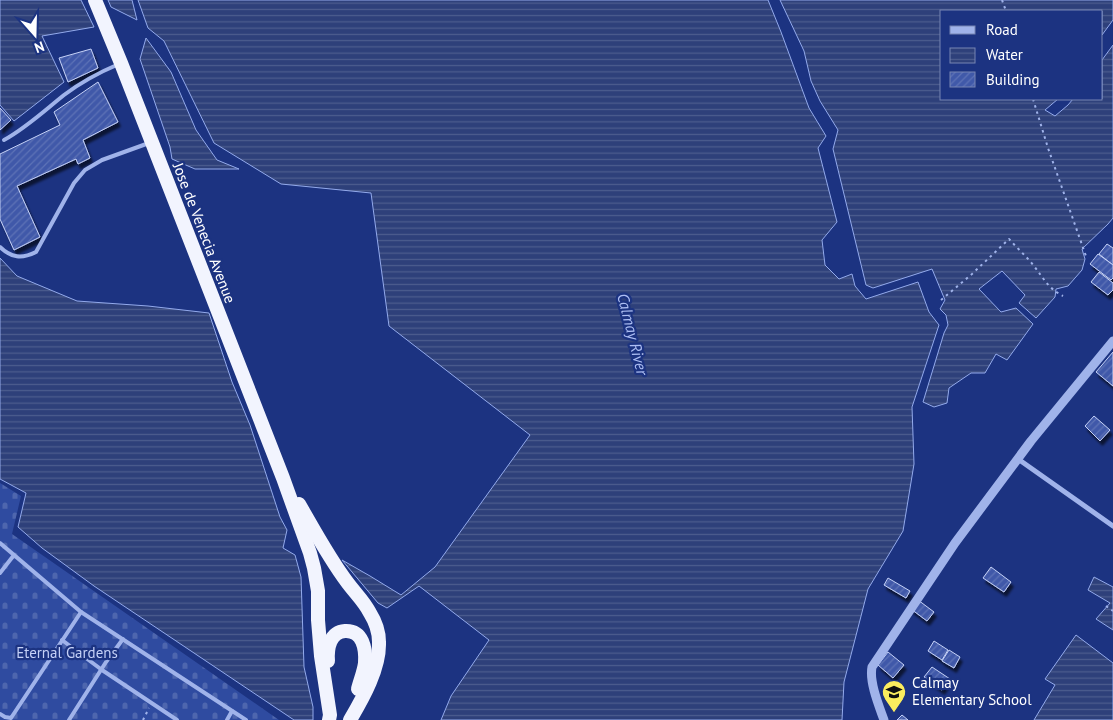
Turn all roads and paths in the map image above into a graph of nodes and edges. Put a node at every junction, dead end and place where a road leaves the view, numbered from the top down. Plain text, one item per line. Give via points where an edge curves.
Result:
1 (95, 0) edge
2 (121, 63) junction
3 (1033, 100) edge
4 (4, 140) dead end
5 (152, 142) junction
6 (0, 247) edge
7 (1087, 259) dead end
8 (1062, 296) dead end
9 (942, 300) dead end
10 (1113, 341) edge
11 (1018, 459) junction
12 (283, 478) junction
13 (1113, 526) edge
14 (0, 542) edge
15 (14, 555) junction
16 (0, 573) edge
17 (1106, 606) dead end
18 (1113, 611) edge
19 (81, 612) junction
20 (123, 639) junction
21 (62, 640) junction
22 (102, 670) junction
23 (151, 703) junction
24 (232, 711) junction
25 (0, 714) edge
26 (330, 717) edge
27 (69, 720) edge
28 (143, 720) edge
29 (176, 720) edge
30 (227, 720) edge
31 (246, 720) edge
32 (350, 720) edge
33 (884, 720) edge

1 - 2 highway, Jose de Venecia Avenue
2 - 4 lane via 66,94
2 - 5 highway, Jose de Venecia Avenue
3 - 7 path
5 - 6 lane via 102,160 85,170 74,183 36,252 19,257 6,253
5 - 12 highway, Jose de Venecia Avenue
8 - 9 path via 1053,291 1009,239
10 - 11 street
11 - 13 street
11 - 33 street via 955,542 872,668
12 - 26 highway, Jose de Venecia Avenue via 314,568
12 - 32 highway, Jose de Venecia Avenue via 334,563 370,613 377,632 377,660
14 - 15 lane
15 - 16 lane
15 - 19 lane
17 - 18 path
19 - 20 lane
19 - 21 lane
20 - 22 lane
20 - 24 lane
21 - 22 lane
21 - 25 lane via 11,718
22 - 23 lane
22 - 27 lane
23 - 28 path
23 - 29 lane
24 - 30 lane
24 - 31 lane
26 - 32 highway via 330,643 334,635 352,631 363,642 365,665

